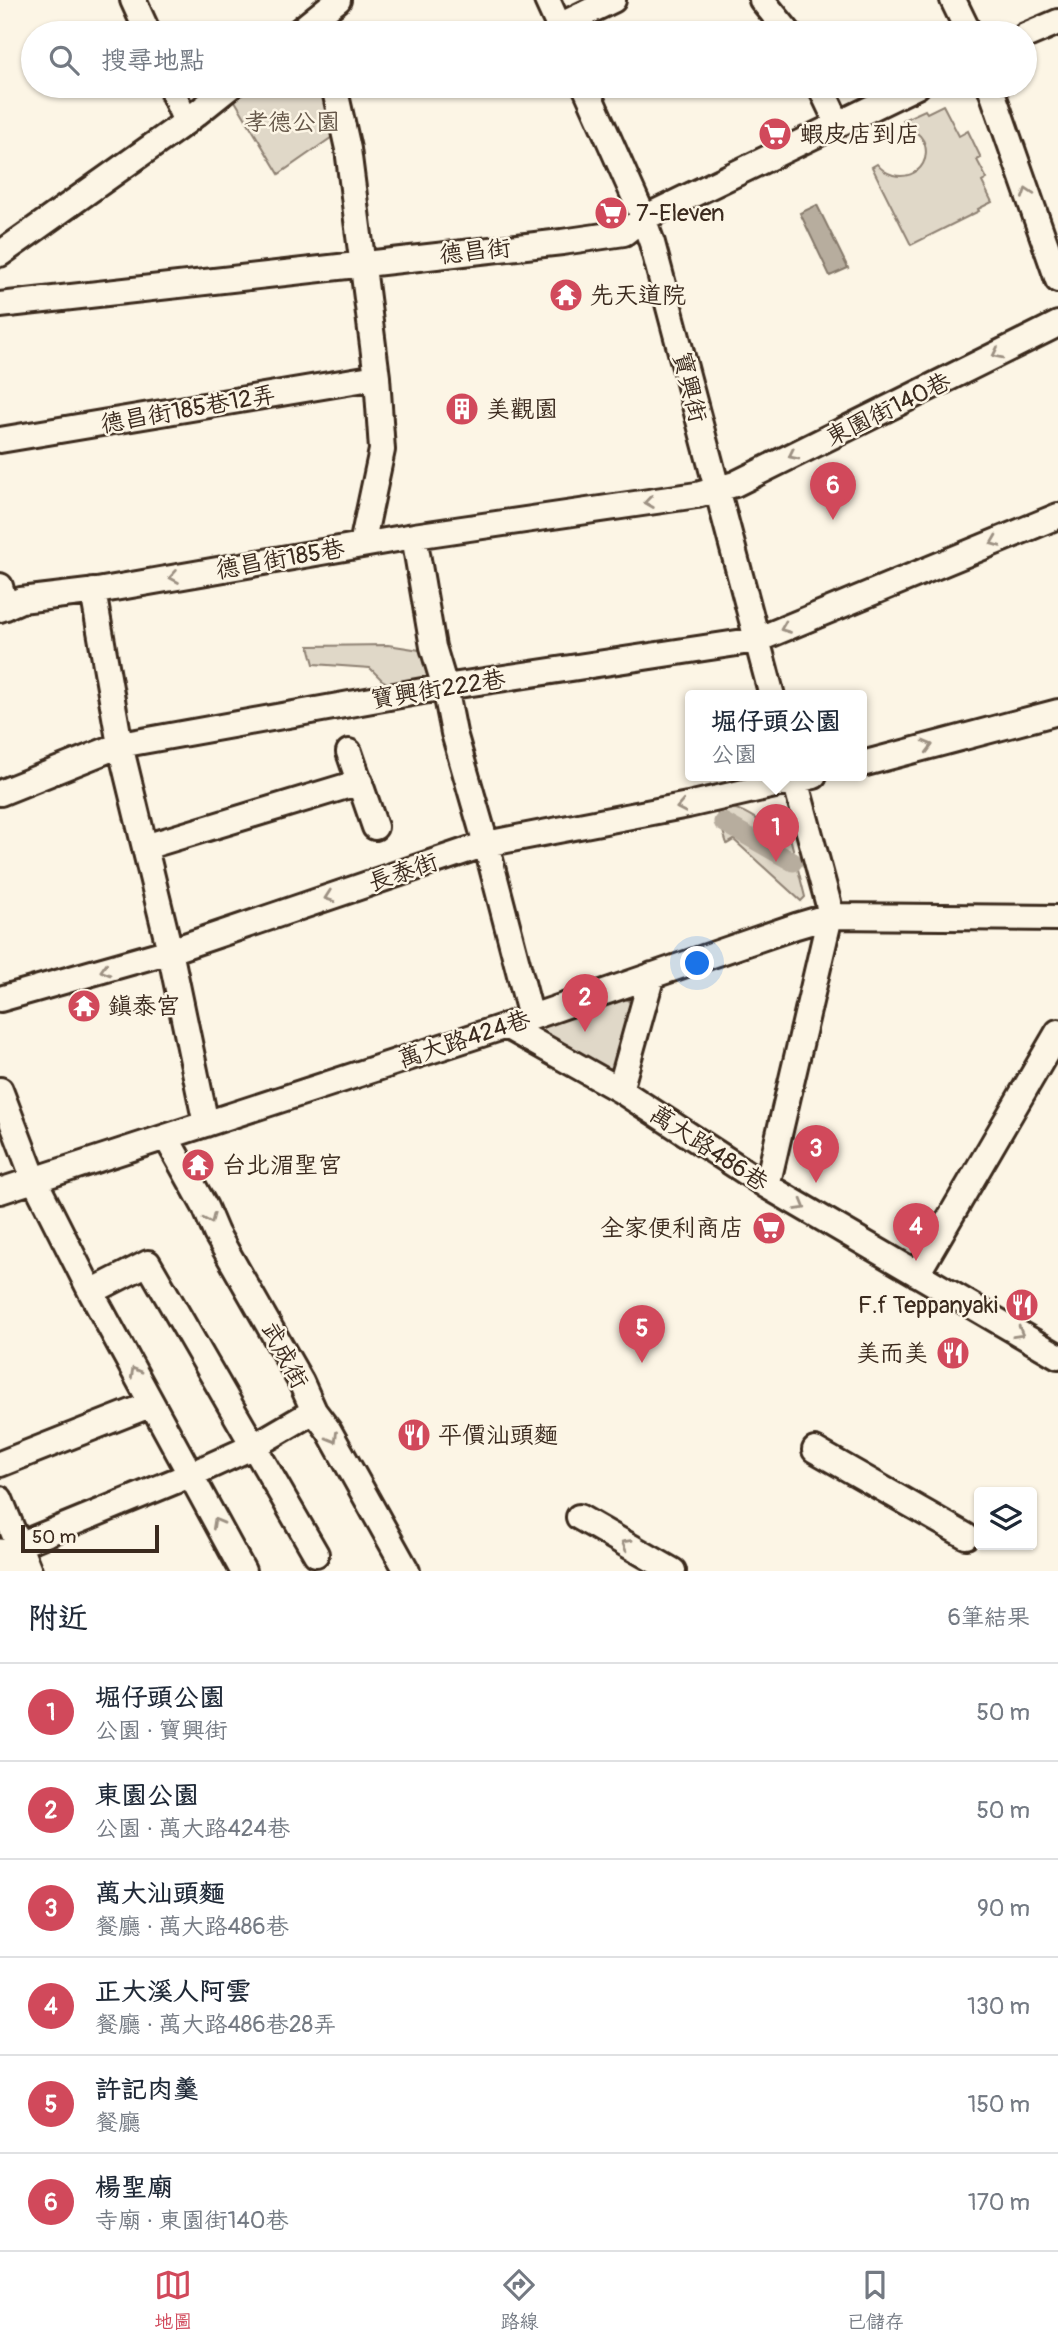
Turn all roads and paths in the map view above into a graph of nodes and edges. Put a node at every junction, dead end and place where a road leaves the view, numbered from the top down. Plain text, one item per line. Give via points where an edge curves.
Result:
1 (133, 0) edge
2 (338, 0) edge
3 (547, 0) edge
4 (613, 0) edge
5 (762, 0) edge
6 (953, 0) edge
7 (319, 16) edge
8 (143, 21) edge
9 (556, 21) edge
10 (576, 21) edge
11 (779, 21) edge
12 (963, 21) edge
13 (1058, 22) edge
14 (1037, 31) edge
15 (175, 98) edge
16 (216, 98) edge
17 (337, 98) edge
18 (590, 98) edge
19 (826, 98) edge
20 (892, 98) edge
21 (994, 98) edge
22 (186, 122) junction
23 (838, 124) junction
24 (642, 219) junction
25 (0, 254) edge
26 (361, 263) junction
27 (1058, 280) edge
28 (0, 305) edge
29 (1058, 324) edge
30 (377, 377) junction
31 (0, 440) edge
32 (716, 489) junction
33 (1058, 516) edge
34 (414, 536) junction
35 (362, 545) junction
36 (93, 591) junction
37 (2, 600) edge
38 (757, 640) junction
39 (445, 687) junction
40 (770, 690) edge
41 (1058, 712) edge
42 (120, 745) junction
43 (349, 752) dead end
44 (867, 763) edge
45 (788, 781) edge
46 (802, 781) edge
47 (360, 782) junction
48 (0, 793) edge
49 (375, 828) dead end
50 (486, 844) junction
51 (145, 847) junction
52 (830, 916) junction
53 (1058, 918) edge
54 (170, 951) junction
55 (652, 975) junction
56 (0, 999) edge
57 (531, 1017) junction
58 (506, 1026) junction
59 (1058, 1032) edge
60 (0, 1090) edge
61 (620, 1090) junction
62 (206, 1124) junction
63 (166, 1137) junction
64 (34, 1179) junction
65 (766, 1186) junction
66 (0, 1191) edge
67 (917, 1274) junction
68 (91, 1292) junction
69 (1058, 1356) edge
70 (152, 1404) junction
71 (314, 1411) junction
72 (254, 1446) junction
73 (815, 1450) dead end
74 (0, 1464) edge
75 (190, 1475) junction
76 (0, 1499) edge
77 (579, 1517) dead end
78 (966, 1536) dead end
79 (316, 1554) dead end
80 (8, 1558) edge
81 (29, 1571) edge
82 (243, 1571) edge
83 (407, 1571) edge
84 (673, 1571) edge

1 - 8 street
2 - 7 street
3 - 9 street
4 - 10 street
5 - 11 street
6 - 12 street
13 - 14 street
15 - 22 street
16 - 22 street
17 - 26 street, 德昌街185巷 via 348,149
18 - 24 street, 寶興街
19 - 23 street
20 - 23 street, 德昌街
27 -> 21 street
22 - 25 street
23 - 24 street, 德昌街
24 - 26 street, 德昌街 via 624,233 599,237
24 - 32 street, 寶興街 via 662,277
26 - 28 street, 德昌街
26 - 30 street, 德昌街185巷
29 -> 32 street, 東園街140巷 via 735,484
30 - 31 street, 德昌街185巷12弄
30 - 35 street, 德昌街185巷 via 382,450
32 -> 34 street, 東園街140巷
32 - 38 street, 寶興街
33 -> 38 street, 寶興街222巷
34 - 35 street, 東園街140巷
34 - 39 street via 433,647
35 -> 36 street, 德昌街185巷
36 - 37 street, 德昌街185巷
36 - 42 street
38 - 39 street, 寶興街222巷
38 - 40 street, 寶興街
39 - 42 street, 寶興街222巷
39 - 50 street
44 -> 41 street
42 - 48 street, 寶興街222巷
42 - 51 street
43 - 47 street
45 -> 50 street, 長泰街
46 - 52 street
47 - 49 street
47 - 51 street
50 -> 54 street, 長泰街
50 - 57 street
51 - 54 street
52 - 53 street, 萬大路424巷
52 - 55 street, 萬大路424巷
52 - 65 street
54 -> 56 street, 長泰街
54 - 62 street
55 - 57 street, 萬大路424巷
55 - 61 street
57 - 58 street, 萬大路424巷
58 - 61 street, 萬大路486巷
58 - 62 street, 萬大路424巷
59 - 67 street
60 - 64 street
61 - 65 street, 萬大路486巷
62 - 63 street, 萬大路424巷
63 - 64 street, 萬大路424巷
63 -> 71 street, 武成街
64 - 66 street, 萬大路424巷
64 - 68 street
65 -> 67 street, 萬大路486巷
67 -> 69 street, 萬大路486巷
70 -> 68 street
68 - 72 street via 148,1263
70 - 74 street
70 - 75 street
71 - 72 street
71 -> 83 street, 武成街
72 - 75 street
72 - 79 street
73 - 78 street
75 - 80 street
82 -> 75 street
76 - 80 street
84 -> 77 street
80 - 81 street

